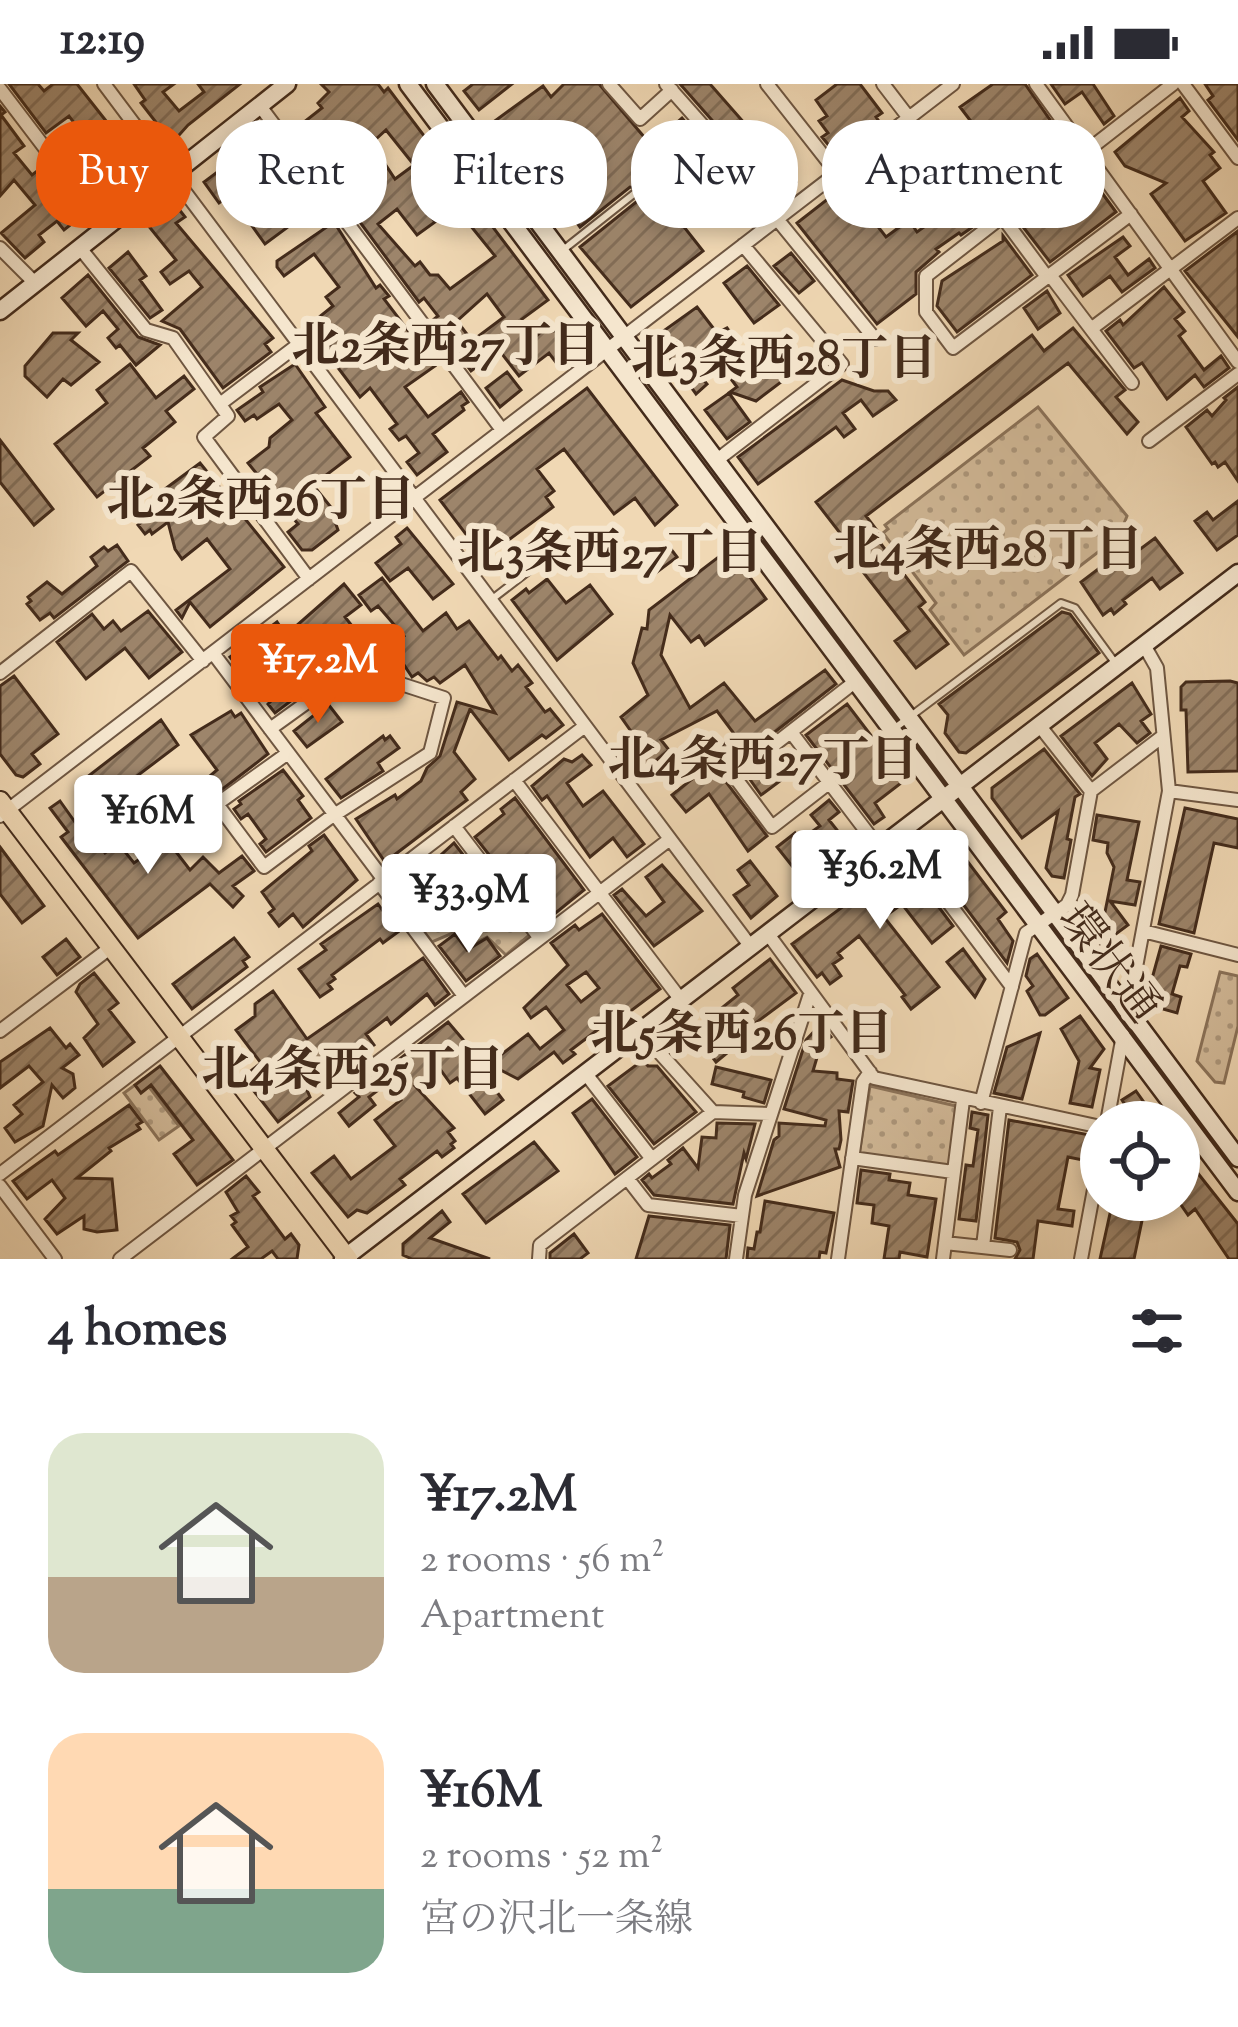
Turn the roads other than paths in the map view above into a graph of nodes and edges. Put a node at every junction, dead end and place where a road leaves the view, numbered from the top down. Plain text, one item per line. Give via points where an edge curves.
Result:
1 (104, 84) edge
2 (287, 84) edge
3 (408, 84) edge
4 (435, 84) edge
5 (609, 84) edge
6 (767, 84) edge
7 (883, 84) edge
8 (953, 84) edge
9 (1036, 84) edge
10 (1173, 84) edge
11 (1183, 84) edge
12 (669, 87) edge
13 (0, 89) edge
14 (260, 106) junction
15 (909, 118) junction
16 (131, 120) edge
17 (697, 120) edge
18 (906, 120) edge
19 (1062, 120) edge
20 (36, 136) edge
21 (1105, 137) edge
22 (822, 154) edge
23 (1238, 158) edge
24 (192, 159) edge
25 (1105, 180) edge
26 (822, 185) edge
27 (631, 196) edge
28 (192, 201) edge
29 (798, 203) edge
30 (1130, 214) junction
31 (1238, 218) edge
32 (105, 228) edge
33 (765, 228) edge
34 (788, 228) edge
35 (985, 228) edge
36 (1011, 228) edge
37 (743, 245) junction
38 (0, 248) edge
39 (80, 248) junction
40 (560, 252) junction
41 (1170, 268) junction
42 (1048, 276) junction
43 (34, 284) junction
44 (0, 311) edge
45 (1091, 329) junction
46 (623, 338) junction
47 (874, 339) dead end
48 (299, 344) junction
49 (607, 350) junction
50 (1238, 362) edge
51 (1238, 374) edge
52 (1132, 383) dead end
53 (220, 404) junction
54 (502, 430) junction
55 (1149, 441) dead end
56 (717, 460) junction
57 (415, 498) junction
58 (548, 556) dead end
59 (1238, 573) edge
60 (309, 579) junction
61 (491, 600) junction
62 (388, 644) dead end
63 (1144, 645) junction
64 (208, 657) junction
65 (1118, 665) junction
66 (355, 669) junction
67 (0, 673) edge
68 (856, 681) junction
69 (909, 718) junction
70 (585, 725) junction
71 (1039, 725) junction
72 (270, 729) junction
73 (892, 730) junction
74 (791, 732) junction
75 (1163, 736) junction
76 (288, 753) junction
77 (514, 780) junction
78 (830, 782) junction
79 (959, 786) junction
80 (1091, 791) junction
81 (1168, 791) junction
82 (943, 799) junction
83 (1238, 800) edge
84 (2, 809) edge
85 (334, 815) junction
86 (454, 826) junction
87 (897, 834) junction
88 (670, 839) junction
89 (879, 848) junction
90 (382, 882) junction
91 (600, 891) junction
92 (1055, 914) junction
93 (1038, 925) junction
94 (1143, 931) junction
95 (768, 934) junction
96 (539, 938) junction
97 (751, 947) junction
98 (110, 948) junction
99 (1238, 955) edge
100 (1012, 987) junction
101 (810, 994) junction
102 (464, 996) junction
103 (681, 1000) junction
104 (1128, 1011) junction
105 (0, 1031) edge
106 (640, 1031) junction
107 (178, 1038) junction
108 (1123, 1038) junction
109 (870, 1072) junction
110 (586, 1074) junction
111 (964, 1100) junction
112 (1109, 1101) edge
113 (981, 1103) junction
114 (1000, 1107) junction
115 (713, 1112) junction
116 (770, 1114) junction
117 (1080, 1121) edge
118 (262, 1151) junction
119 (852, 1158) junction
120 (1238, 1158) edge
121 (652, 1159) junction
122 (953, 1172) junction
123 (0, 1174) edge
124 (627, 1178) junction
125 (0, 1186) edge
126 (1238, 1192) edge
127 (742, 1216) junction
128 (1088, 1221) edge
129 (945, 1243) junction
130 (983, 1246) junction
131 (1010, 1250) dead end
132 (55, 1259) edge
133 (120, 1259) edge
134 (345, 1259) edge
135 (539, 1259) edge
136 (736, 1259) edge
137 (838, 1259) edge
138 (943, 1259) edge
139 (1081, 1259) edge

1 - 16 street
2 - 14 street
3 - 49 street, 環状通
4 - 40 street, 環状通
5 - 12 street via 640,119
6 - 22 street
7 - 15 street
8 - 15 street
9 - 19 street
10 - 21 street
11 - 23 street
12 - 17 street
13 - 20 street
14 - 24 street
14 - 54 street
15 - 18 street
25 - 30 street
26 - 29 street
27 - 40 lane
28 - 48 street
30 - 41 street
30 - 42 street
31 - 41 street
32 - 39 street
33 - 37 street
34 - 47 street
35 - 42 street via 926,276 926,312 953,348
36 - 42 street
37 - 46 street
37 - 56 street via 842,364
38 - 43 street
39 - 43 street
39 - 53 street via 146,330 173,338
40 - 46 street, 環状通
41 - 45 street
41 - 50 street
42 - 45 street
43 - 44 street
45 - 52 street
46 - 49 street
46 - 56 street, 環状通
48 - 53 street
48 - 57 street
49 - 54 street
49 - 68 street, 環状通
51 - 55 street
53 - 60 street via 228,416 204,437
54 - 57 street
56 - 69 street, 環状通
57 - 60 street
57 - 61 street
58 - 61 lane
59 - 63 street
60 - 64 street
61 - 70 street
62 - 66 street
63 - 65 street
63 - 75 street via 1157,668
64 - 67 street via 131,571
64 - 72 street
64 - 84 street
65 - 69 lane via 1075,608 1061,603
65 - 71 street
66 - 72 street
66 - 85 street via 444,698 430,752
68 - 73 street, 環状通
68 - 74 street
69 - 73 lane
69 - 79 street, 環状通
70 - 77 street
70 - 88 street
71 - 79 street
71 - 80 street
72 - 76 street
73 - 82 street, 環状通
74 - 78 street
74 - 78 street via 734,776 772,826
75 - 80 street
75 - 81 street
76 - 85 street
76 - 85 street via 218,804 264,867
77 - 86 street
77 - 91 street
78 - 89 street
79 - 82 street
79 - 92 street, 環状通
80 - 92 street via 1072,895
81 - 83 street
81 - 94 street
82 - 87 street
82 - 93 street, 環状通
84 - 98 main road
85 - 90 street
86 - 90 street
86 - 96 street
87 - 89 street
87 - 100 street
88 - 91 street
88 - 97 street
89 - 95 street
90 - 102 street
90 - 107 street
91 - 96 street
91 - 103 street
92 - 93 street
92 - 104 street, 環状通
93 - 100 street via 1026,934
93 - 108 street, 環状通
94 - 99 street
94 - 104 street
95 - 97 street
95 - 101 street
96 - 102 street
97 - 103 street
98 - 105 street
98 - 107 main road
100 - 113 street
101 - 109 street
101 - 116 street
102 - 118 street
103 - 106 street
104 - 108 street
104 - 120 street, 環状通
106 - 110 street
106 - 115 street
107 - 118 main road
107 - 123 street
108 - 112 street
108 - 126 street, 環状通
109 - 111 street
109 - 119 street
110 - 121 street
110 - 134 street
111 - 113 street
111 - 122 street
113 - 114 street
114 - 117 street
114 - 130 street
115 - 116 street
115 - 121 street
116 - 127 street
118 - 133 street
118 - 134 main road
119 - 122 street
119 - 137 street
121 - 124 street
122 - 129 street
124 - 127 street via 648,1205
124 - 135 street via 540,1245
125 - 132 street
127 - 136 street
128 - 139 street
129 - 130 street
129 - 138 street
130 - 131 street

